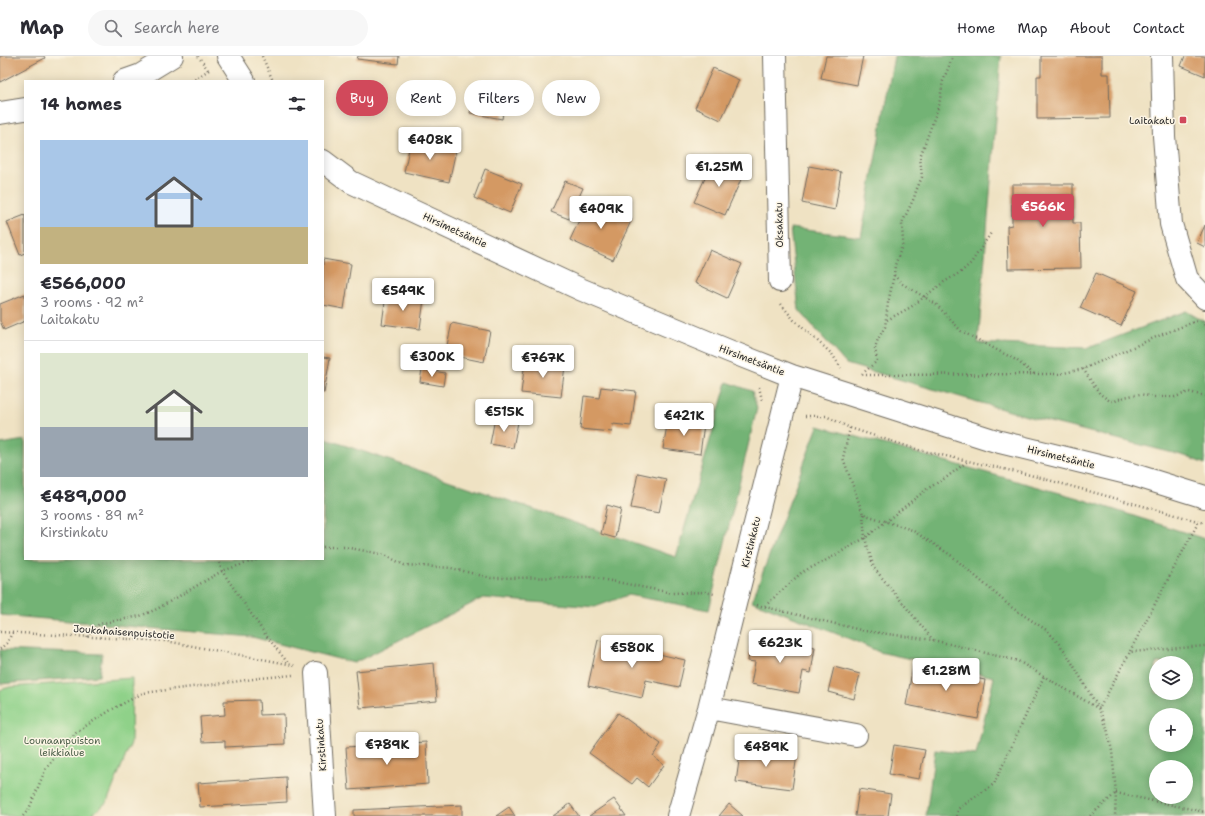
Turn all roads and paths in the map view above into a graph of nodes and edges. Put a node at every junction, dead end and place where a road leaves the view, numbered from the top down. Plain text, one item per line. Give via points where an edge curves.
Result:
1 (172, 56) edge
2 (228, 56) edge
3 (262, 56) edge
4 (775, 56) edge
5 (953, 56) edge
6 (1162, 56) edge
7 (127, 80) edge
8 (243, 80) edge
9 (273, 80) edge
10 (24, 109) edge
11 (0, 113) edge
12 (324, 162) edge
13 (991, 233) dead end
14 (894, 275) junction
15 (780, 281) joint
16 (925, 297) junction
17 (1205, 298) edge
18 (1205, 319) edge
19 (886, 320) junction
20 (842, 369) dead end
21 (1083, 369) junction
22 (1034, 374) junction
23 (792, 376) junction
24 (1205, 396) edge
25 (850, 428) dead end
26 (968, 461) dead end
27 (1205, 497) edge
28 (863, 514) junction
29 (1199, 521) dead end
30 (887, 522) junction
31 (865, 538) junction
32 (324, 547) edge
33 (218, 560) edge
34 (255, 560) edge
35 (222, 571) junction
36 (736, 600) junction
37 (765, 607) junction
38 (0, 632) edge
39 (12, 633) junction
40 (87, 637) junction
41 (933, 640) junction
42 (1205, 646) edge
43 (0, 649) edge
44 (1130, 652) junction
45 (288, 664) junction
46 (316, 673) junction
47 (1044, 676) junction
48 (709, 708) junction
49 (1099, 709) junction
50 (856, 735) dead end
51 (1116, 794) junction
52 (1205, 812) edge
53 (23, 816) edge
54 (325, 816) edge
55 (678, 816) edge
56 (957, 816) edge
57 (1090, 816) edge
58 (1115, 816) edge

1 - 7 street via 141,75
2 - 8 street
3 - 9 path
4 - 15 street, Oksakatu
5 - 14 path via 920,157 922,177 902,223 903,243 895,264
6 - 17 street via 1164,136 1171,224 1187,279
10 - 11 street
12 - 23 street, Hirsimetsäntie via 351,182 580,289
13 - 16 path via 971,263
14 - 16 path via 901,283
14 - 19 path
15 - 20 path via 780,304 832,354
16 - 19 path
16 - 22 path via 936,304 961,331 1016,360
18 - 21 path via 1163,334
19 - 22 path via 875,348 877,361 860,375
21 - 22 path via 1059,374
21 - 24 path via 1100,394 1110,401 1140,394 1175,397 1189,392
23 - 27 street, Hirsimetsäntie via 996,441 1131,474
23 - 36 street, Kirstinkatu
25 - 28 path via 843,458
26 - 30 path via 927,489
28 - 30 path
28 - 31 path
29 - 44 path
30 - 31 path
30 - 49 path via 912,530 952,556 1011,607 1048,631 1066,651
31 - 37 path via 802,572
31 - 41 path via 874,568
32 - 36 path via 366,551 386,555 404,565 451,568 491,578 591,577 672,592 706,592
33 - 35 path
34 - 35 path
35 - 40 path via 157,609 140,616 99,624
35 - 45 path
36 - 37 path
36 - 48 street, Kirstinkatu
37 - 41 path via 865,631
38 - 39 path, Joukahaisenpuistotie
39 - 40 path, Joukahaisenpuistotie
39 - 43 path
40 - 45 path, Joukahaisenpuistotie via 166,641
41 - 47 path via 1018,661
42 - 44 path
44 - 49 path
45 - 46 path, Joukahaisenpuistotie
46 - 53 path via 143,693 76,732 46,768 29,809
46 - 54 street, Kirstinkatu
47 - 49 path
47 - 56 path via 994,784 958,809
48 - 50 street
48 - 55 street, Kirstinkatu
49 - 51 path via 1108,728
51 - 52 path
51 - 57 path
51 - 58 path

